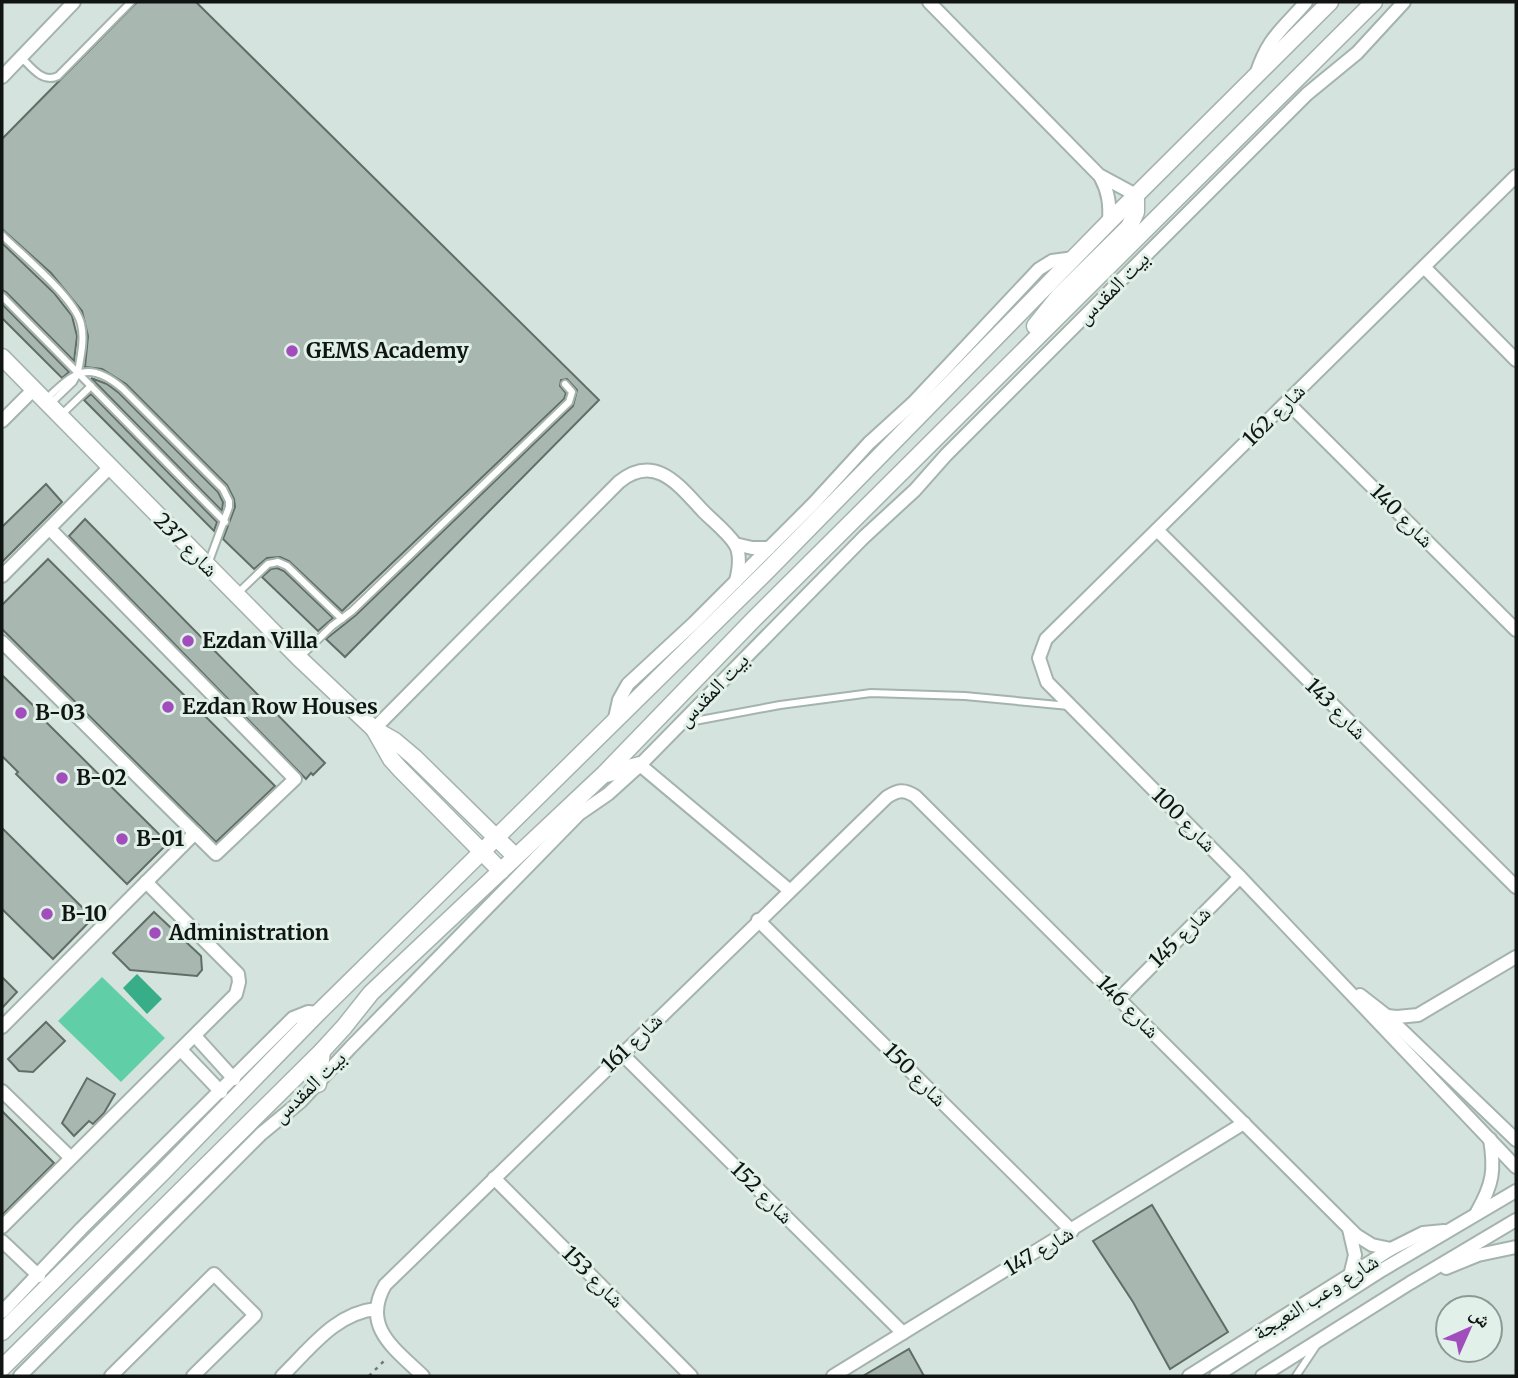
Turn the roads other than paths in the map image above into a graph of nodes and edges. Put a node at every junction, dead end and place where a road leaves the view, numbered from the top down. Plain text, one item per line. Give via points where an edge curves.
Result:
1 (74, 2) edge
2 (131, 2) edge
3 (929, 2) edge
4 (1306, 2) edge
5 (1330, 2) edge
6 (1374, 2) edge
7 (1404, 2) edge
8 (21, 57) junction
9 (1256, 76) junction
10 (2, 77) edge
11 (1099, 175) junction
12 (1516, 176) edge
13 (1136, 195) junction
14 (1109, 222) junction
15 (2, 235) edge
16 (1074, 258) junction
17 (1424, 267) junction
18 (2, 296) edge
19 (2, 357) edge
20 (1016, 358) junction
21 (1516, 360) edge
22 (78, 373) junction
23 (565, 384) dead end
24 (91, 386) junction
25 (1287, 402) junction
26 (47, 403) junction
27 (2, 421) edge
28 (109, 468) junction
29 (225, 522) junction
30 (50, 529) junction
31 (1157, 530) junction
32 (735, 544) junction
33 (769, 548) junction
34 (207, 565) junction
35 (2, 576) edge
36 (736, 581) junction
37 (237, 594) junction
38 (342, 619) junction
39 (1516, 630) edge
40 (2, 642) edge
41 (299, 658) junction
42 (1039, 658) joint
43 (1071, 706) junction
44 (615, 718) junction
45 (680, 724) junction
46 (374, 729) junction
47 (640, 765) junction
48 (604, 774) junction
49 (904, 791) joint
50 (195, 833) junction
51 (497, 838) junction
52 (482, 852) junction
53 (515, 856) junction
54 (501, 871) junction
55 (1240, 877) junction
56 (146, 882) junction
57 (1516, 887) edge
58 (789, 890) junction
59 (758, 920) junction
60 (1516, 957) edge
61 (1338, 978) junction
62 (1119, 998) junction
63 (1427, 1011) junction
64 (318, 1013) junction
65 (1387, 1016) junction
66 (2, 1027) edge
67 (195, 1036) junction
68 (1417, 1043) junction
69 (181, 1049) junction
70 (322, 1051) junction
71 (622, 1054) junction
72 (234, 1079) junction
73 (318, 1084) junction
74 (2, 1091) edge
75 (221, 1092) junction
76 (1244, 1124) junction
77 (1514, 1136) edge
78 (1489, 1139) junction
79 (71, 1158) junction
80 (1516, 1167) edge
81 (494, 1178) junction
82 (1516, 1191) edge
83 (1477, 1212) junction
84 (1516, 1220) edge
85 (2, 1227) edge
86 (1349, 1228) junction
87 (1072, 1231) junction
88 (1448, 1231) junction
89 (2, 1241) edge
90 (1516, 1247) edge
91 (1391, 1249) junction
92 (39, 1276) junction
93 (1350, 1276) junction
94 (1410, 1283) junction
95 (376, 1309) junction
96 (2, 1312) edge
97 (2, 1332) edge
98 (903, 1333) junction
99 (1319, 1342) junction
100 (2, 1368) edge
101 (20, 1376) edge
102 (111, 1376) edge
103 (193, 1376) edge
104 (282, 1376) edge
105 (423, 1376) edge
106 (691, 1376) edge
107 (833, 1376) edge
108 (1189, 1376) edge
109 (1216, 1376) edge
110 (1262, 1376) edge
111 (1296, 1376) edge

1 - 8 street
2 - 8 lane via 58,76 44,78
3 - 11 street
4 - 9 street, بيت المقدس via 1263,52
5 - 9 street, بيت المقدس
6 - 20 street, بيت المقدس
7 - 45 street, بيت المقدس
8 - 10 street
9 - 13 street, بيت المقدس
11 - 13 street
11 - 14 street via 1107,190
12 - 17 street, شارع 162
13 - 14 street, بيت المقدس
13 - 20 street via 1136,212 1129,227 1049,307
14 - 16 street, بيت المقدس
15 - 22 lane via 78,314 82,330
16 - 33 street, بيت المقدس via 1052,261 1039,269
16 - 44 street, بيت المقدس via 767,571
17 - 21 street
17 - 25 street, شارع 162
18 - 22 lane
19 - 26 street, شارع 237
20 - 48 street, بيت المقدس
22 - 24 lane
22 - 26 lane
22 - 29 lane via 98,374 115,382 223,489 229,501
23 - 38 lane via 572,393 569,402
24 - 26 lane
24 - 29 lane
25 - 31 street, شارع 162
25 - 39 street, شارع 140
26 - 27 street
26 - 28 street, شارع 237
28 - 30 street
28 - 34 street, شارع 237
29 - 34 lane
30 - 35 street
30 - 50 street via 295,779 216,854
31 - 42 street, شارع 162 via 1046,639
31 - 57 street, شارع 143
32 - 33 street
32 - 36 street via 739,561
32 - 46 street via 668,476 652,470 626,476
33 - 36 street, بيت المقدس
34 - 37 street, شارع 237
36 - 44 street, بيت المقدس via 628,684
37 - 38 lane via 268,564 278,562
37 - 41 street, شارع 237
38 - 41 lane
40 - 50 street
41 - 46 street, شارع 237
42 - 43 street, شارع 100 via 1047,682
43 - 45 lane via 871,693
43 - 55 street, شارع 100
44 - 51 street, بيت المقدس
45 - 47 street, بيت المقدس
46 - 51 street, شارع 237 via 414,757
46 - 52 street, شارع 237 via 391,759
47 - 48 street
47 - 58 street
47 - 73 street, بيت المقدس via 579,814
48 - 53 street, بيت المقدس
49 - 58 street, شارع 161 via 887,797
49 - 62 street, شارع 146 via 915,796
50 - 56 street
51 - 52 street, بيت المقدس
51 - 53 street, شارع 237
52 - 54 street, شارع 237
52 - 64 street, بيت المقدس
53 - 54 street, بيت المقدس
54 - 70 street, بيت المقدس via 371,993
55 - 61 street, شارع 100
55 - 62 street, شارع 145
56 - 66 street
56 - 67 street via 238,974 236,994
58 - 59 street, شارع 161
59 - 71 street, شارع 161
59 - 87 street, شارع 150
60 - 63 street
61 - 65 street, شارع 100
61 - 78 street, شارع 100
62 - 76 street, شارع 146
63 - 65 street via 1408,1017
63 - 68 street via 1418,1026
64 - 72 street, بيت المقدس via 293,1018
64 - 97 street, بيت المقدس
65 - 68 street, شارع 100
67 - 69 street
67 - 72 street
68 - 77 street, شارع 100
69 - 75 street
69 - 79 street
70 - 73 street
70 - 100 street, بيت المقدس
71 - 81 street, شارع 161
71 - 98 street, شارع 152
72 - 75 street, بيت المقدس
73 - 101 street, بيت المقدس via 261,1134
74 - 79 street
75 - 92 street, بيت المقدس
76 - 86 street, شارع 146
76 - 87 street, شارع 147
78 - 80 street, شارع 100
78 - 83 street via 1494,1164 1489,1190
79 - 85 street
81 - 95 street, شارع 161 via 385,1284
81 - 106 street, شارع 153
82 - 83 street, شارع وعب النعيجة
83 - 88 street, شارع وعب النعيجة
84 - 94 street, شارع وعب النعيجة
86 - 91 street, شارع 146 via 1372,1245
86 - 93 street via 1354,1255
87 - 98 street, شارع 147
88 - 91 street, شارع وعب النعيجة via 1423,1233
88 - 109 street, شارع وعب النعيجة
89 - 92 street
90 - 94 street via 1478,1255
91 - 93 street, شارع وعب النعيجة
92 - 96 street, بيت المقدس
93 - 108 street, شارع وعب النعيجة
94 - 99 street, شارع وعب النعيجة
95 - 104 street via 340,1321
95 - 105 street via 387,1340
98 - 107 street, شارع 147
99 - 110 street, شارع وعب النعيجة
99 - 111 lane
102 - 103 street via 214,1274 255,1315

